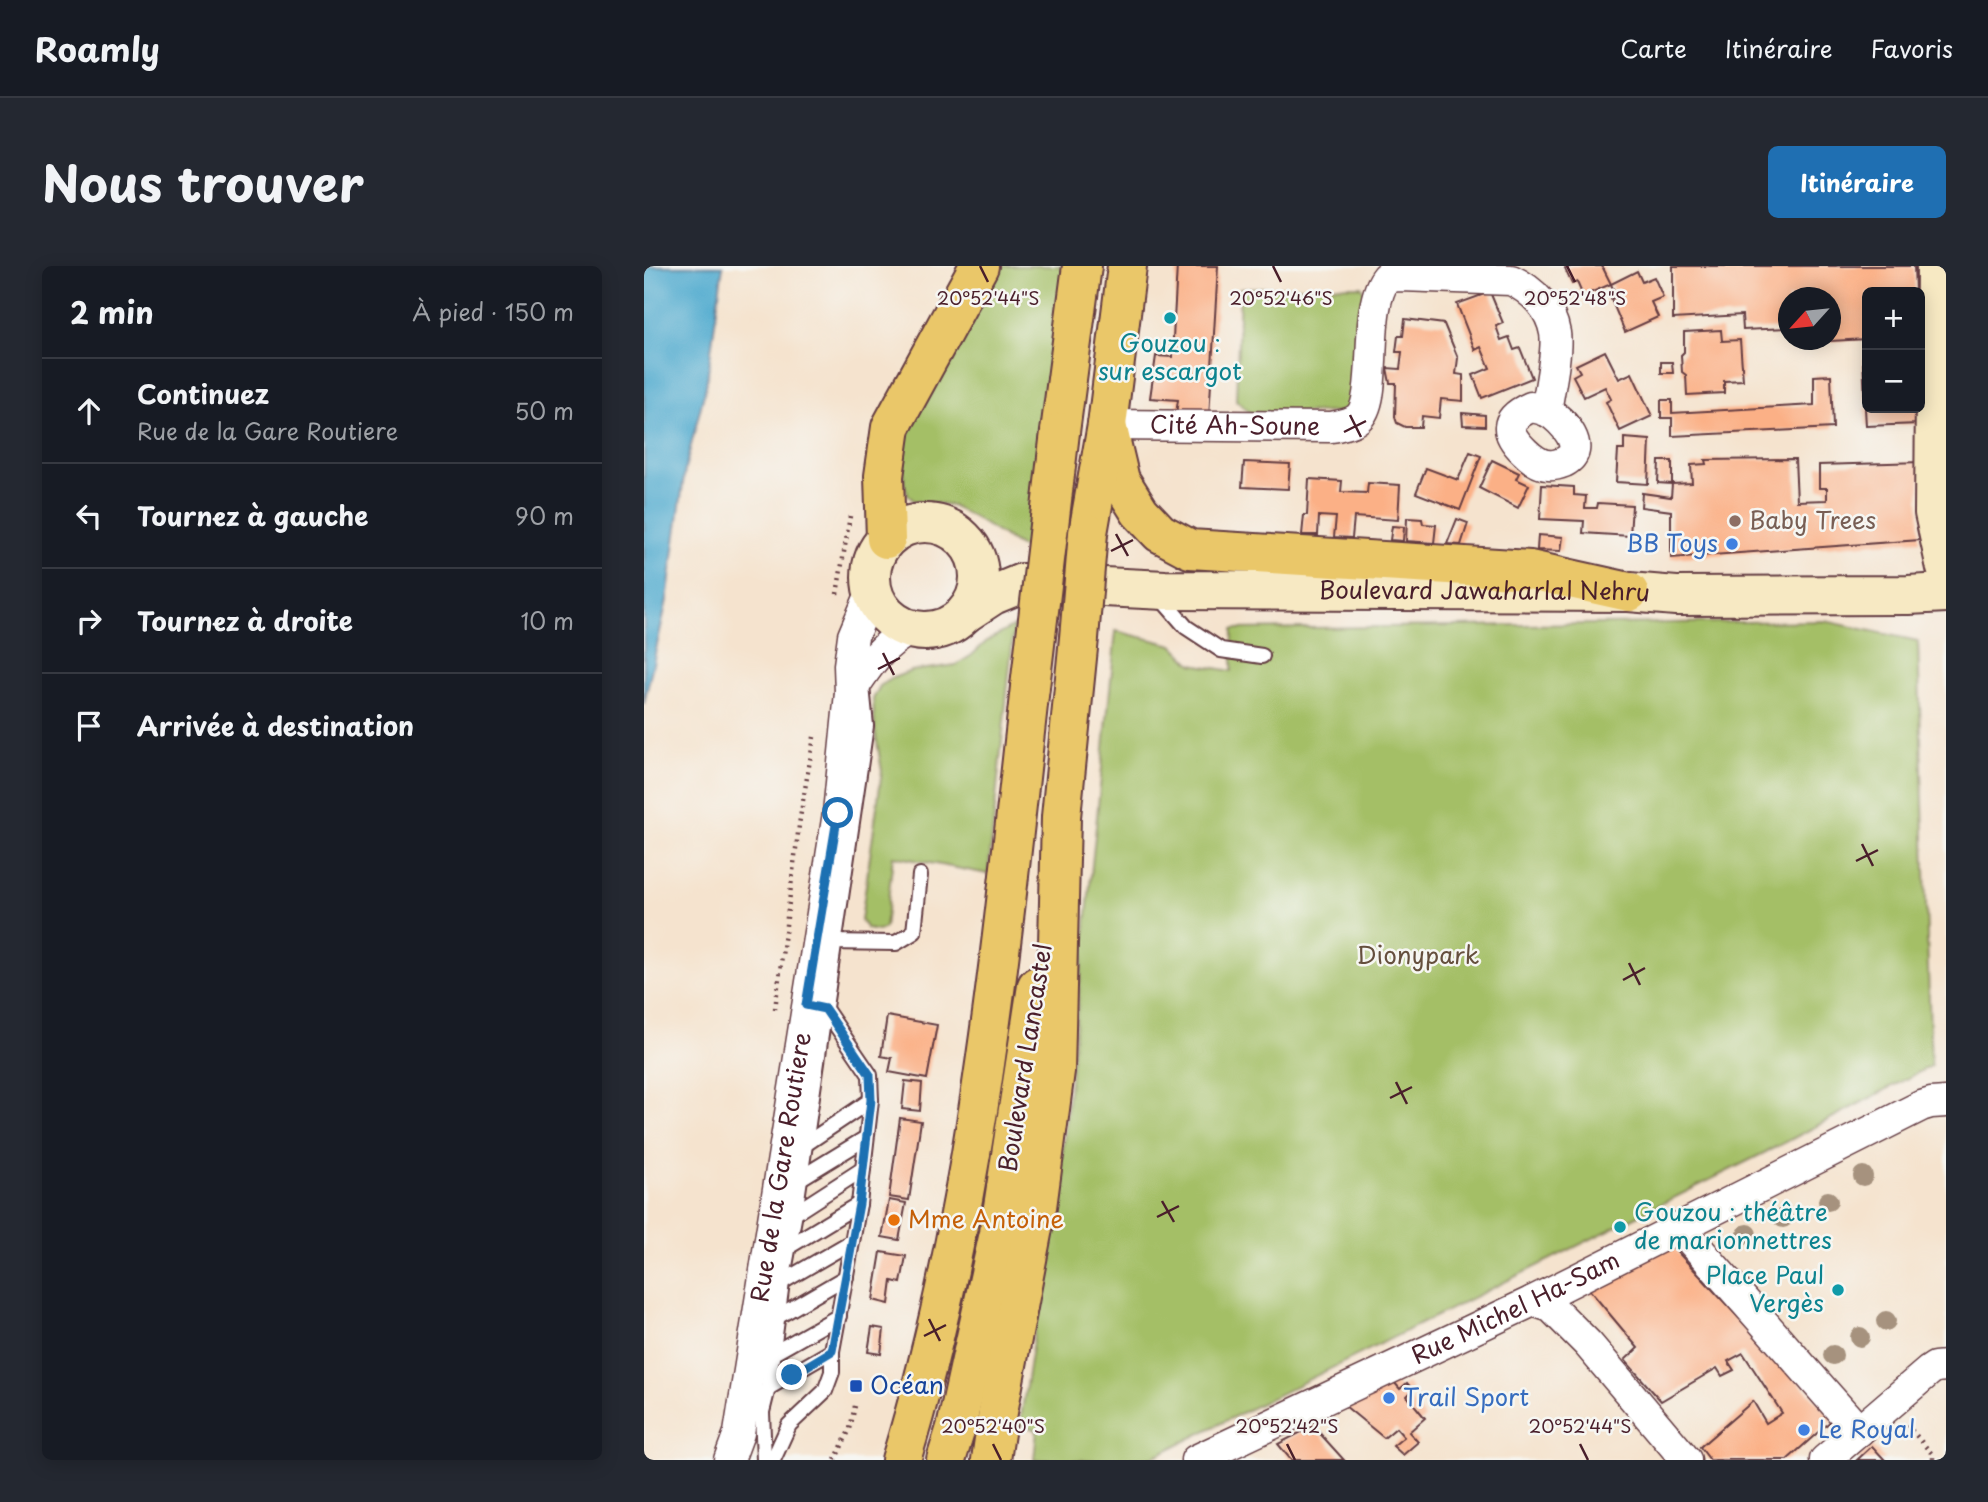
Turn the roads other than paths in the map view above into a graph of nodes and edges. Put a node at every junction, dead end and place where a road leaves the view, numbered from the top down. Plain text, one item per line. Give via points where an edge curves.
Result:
1 (979, 266) edge
2 (1082, 266) edge
3 (1127, 266) edge
4 (1937, 266) edge
5 (1546, 411) dead end
6 (1107, 425) junction
7 (886, 539) junction
8 (974, 553) junction
9 (1946, 568) edge
10 (1022, 583) junction
11 (1154, 590) junction
12 (872, 591) junction
13 (1629, 593) junction
14 (1946, 593) edge
15 (967, 612) junction
16 (910, 630) junction
17 (1262, 656) dead end
18 (855, 684) junction
19 (1060, 817) junction
20 (920, 875) dead end
21 (826, 943) junction
22 (816, 1007) junction
23 (871, 1100) junction
24 (1946, 1102) edge
25 (866, 1138) junction
26 (804, 1145) junction
27 (863, 1169) junction
28 (799, 1179) junction
29 (859, 1204) junction
30 (795, 1213) junction
31 (1679, 1227) junction
32 (851, 1242) junction
33 (788, 1247) junction
34 (846, 1277) junction
35 (782, 1282) junction
36 (1533, 1301) junction
37 (839, 1315) junction
38 (778, 1317) junction
39 (832, 1351) junction
40 (772, 1354) junction
41 (1946, 1366) edge
42 (768, 1388) junction
43 (1859, 1431) junction
44 (737, 1451) edge
45 (764, 1460) edge
46 (773, 1460) edge
47 (901, 1460) edge
48 (946, 1460) edge
49 (991, 1460) edge
50 (1196, 1460) edge
51 (1686, 1460) edge
52 (1825, 1460) edge

1 - 7 main road via 891,427 884,476
2 - 47 main road, bridge via 994,1011 958,1232
3 - 6 main road
4 - 9 street via 1934,513
5 - 6 street, Cité Ah-Soune via 1555,334 1547,311 1524,286 1511,280 1387,276 1375,301 1368,394 1358,419 1332,427
6 - 13 main road via 1119,480 1140,512 1160,533 1190,549 1530,570
6 - 19 main road, bridge via 1088,533
7 - 8 street via 900,528 933,523 950,528
7 - 12 street via 875,554
8 - 10 street, Boulevard Jawaharlal Nehru
8 - 15 street via 979,584
10 - 11 street, Boulevard Jawaharlal Nehru
10 - 15 street, Boulevard Jawaharlal Nehru
11 - 13 street, Boulevard Jawaharlal Nehru
11 - 17 lane via 1186,627 1221,650
12 - 16 street via 886,615
12 - 18 street, Rue de la Gare Routiere via 853,636 849,665
13 - 14 street, Boulevard Jawaharlal Nehru
15 - 16 street via 941,630
16 - 18 street via 892,639
18 - 21 street, Rue de la Gare Routiere
19 - 48 main road, Boulevard Lancastel via 999,1233
19 - 49 main road via 1055,1070 1037,1207
20 - 21 lane via 914,932 896,943
21 - 22 street, Rue de la Gare Routiere
22 - 23 lane via 870,1075
22 - 26 lane
22 - 44 street, Rue de la Gare Routiere
23 - 25 lane
23 - 26 lane
24 - 31 street, Rue Michel Ha-Sam via 1921,1106
25 - 27 lane
25 - 28 lane
26 - 28 lane
27 - 29 lane
27 - 30 lane
28 - 30 lane
29 - 32 lane
29 - 33 lane
30 - 33 lane
31 - 36 street, Rue Michel Ha-Sam
31 - 43 street
32 - 34 lane
32 - 35 lane
33 - 35 lane
34 - 37 lane
34 - 38 lane
35 - 38 lane
36 - 50 street, Rue Michel Ha-Sam
36 - 51 street via 1551,1307 1588,1344
37 - 39 lane
37 - 40 lane
38 - 40 lane
39 - 42 lane
39 - 46 lane via 832,1372 825,1391 789,1425
40 - 42 lane
41 - 43 street via 1929,1371
42 - 45 lane via 762,1412
43 - 52 street

